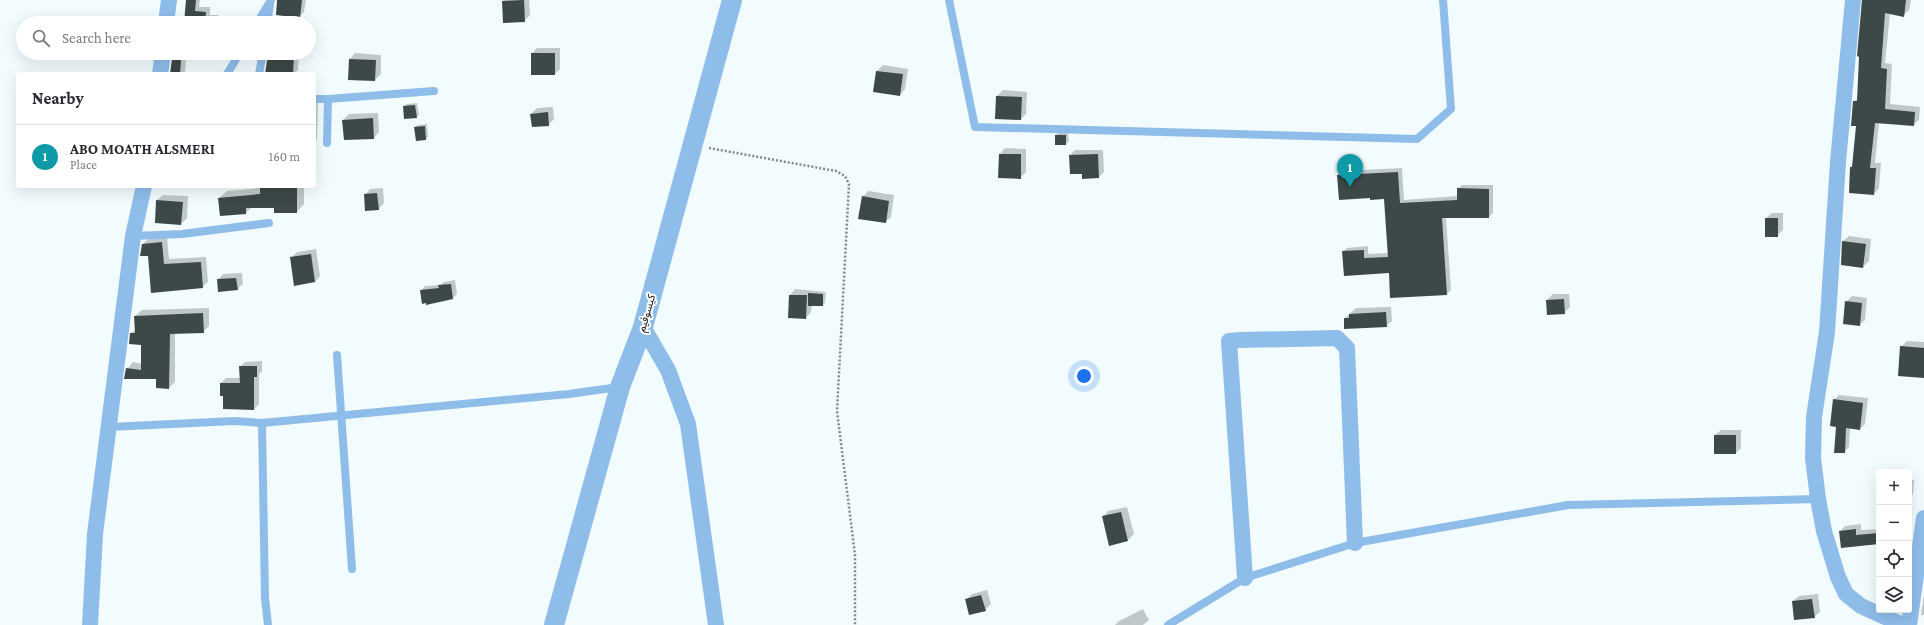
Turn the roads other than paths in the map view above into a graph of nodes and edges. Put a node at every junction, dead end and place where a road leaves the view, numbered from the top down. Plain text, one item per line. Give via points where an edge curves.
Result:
1 (169, 0) edge
2 (271, 0) edge
3 (732, 0) edge
4 (949, 0) edge
5 (1443, 0) edge
6 (1853, 0) edge
7 (167, 16) edge
8 (262, 16) edge
9 (268, 16) edge
10 (162, 60) edge
11 (236, 60) edge
12 (261, 60) edge
13 (160, 72) edge
14 (228, 72) edge
15 (259, 72) edge
16 (434, 91) dead end
17 (316, 99) edge
18 (328, 99) junction
19 (327, 143) dead end
20 (144, 188) edge
21 (269, 223) dead end
22 (133, 236) junction
23 (643, 327) junction
24 (337, 355) dead end
25 (620, 387) junction
26 (342, 416) junction
27 (262, 423) junction
28 (109, 427) junction
29 (1818, 499) junction
30 (1924, 518) edge
31 (1355, 543) junction
32 (352, 569) dead end
33 (1245, 578) junction
34 (90, 625) edge
35 (268, 625) edge
36 (554, 625) edge
37 (716, 625) edge
38 (1168, 625) edge
39 (1904, 625) edge
40 (1909, 625) edge

1 - 7 street
2 - 8 lane
2 - 9 lane
3 - 23 street, كيسوفيم
4 - 5 lane via 975,127 1417,139 1451,109
6 - 29 street via 1838,162 1827,332 1814,417 1813,458
10 - 13 street
11 - 14 lane
12 - 15 lane
16 - 18 lane
17 - 18 lane
18 - 19 lane
20 - 22 street
21 - 22 lane via 182,234
22 - 28 street
23 - 25 street, كيسوفيم
23 - 37 street via 668,370 688,424
24 - 26 lane
25 - 26 lane
25 - 36 street, كيسوفيم
26 - 27 lane
26 - 32 lane
27 - 28 lane via 234,421
27 - 35 lane via 265,598
28 - 34 street via 95,534
29 - 31 lane via 1568,505
29 - 39 street via 1824,531 1846,594 1861,606
30 - 40 street
31 - 33 lane
31 - 33 street via 1347,348 1337,338 1229,341
33 - 38 lane

